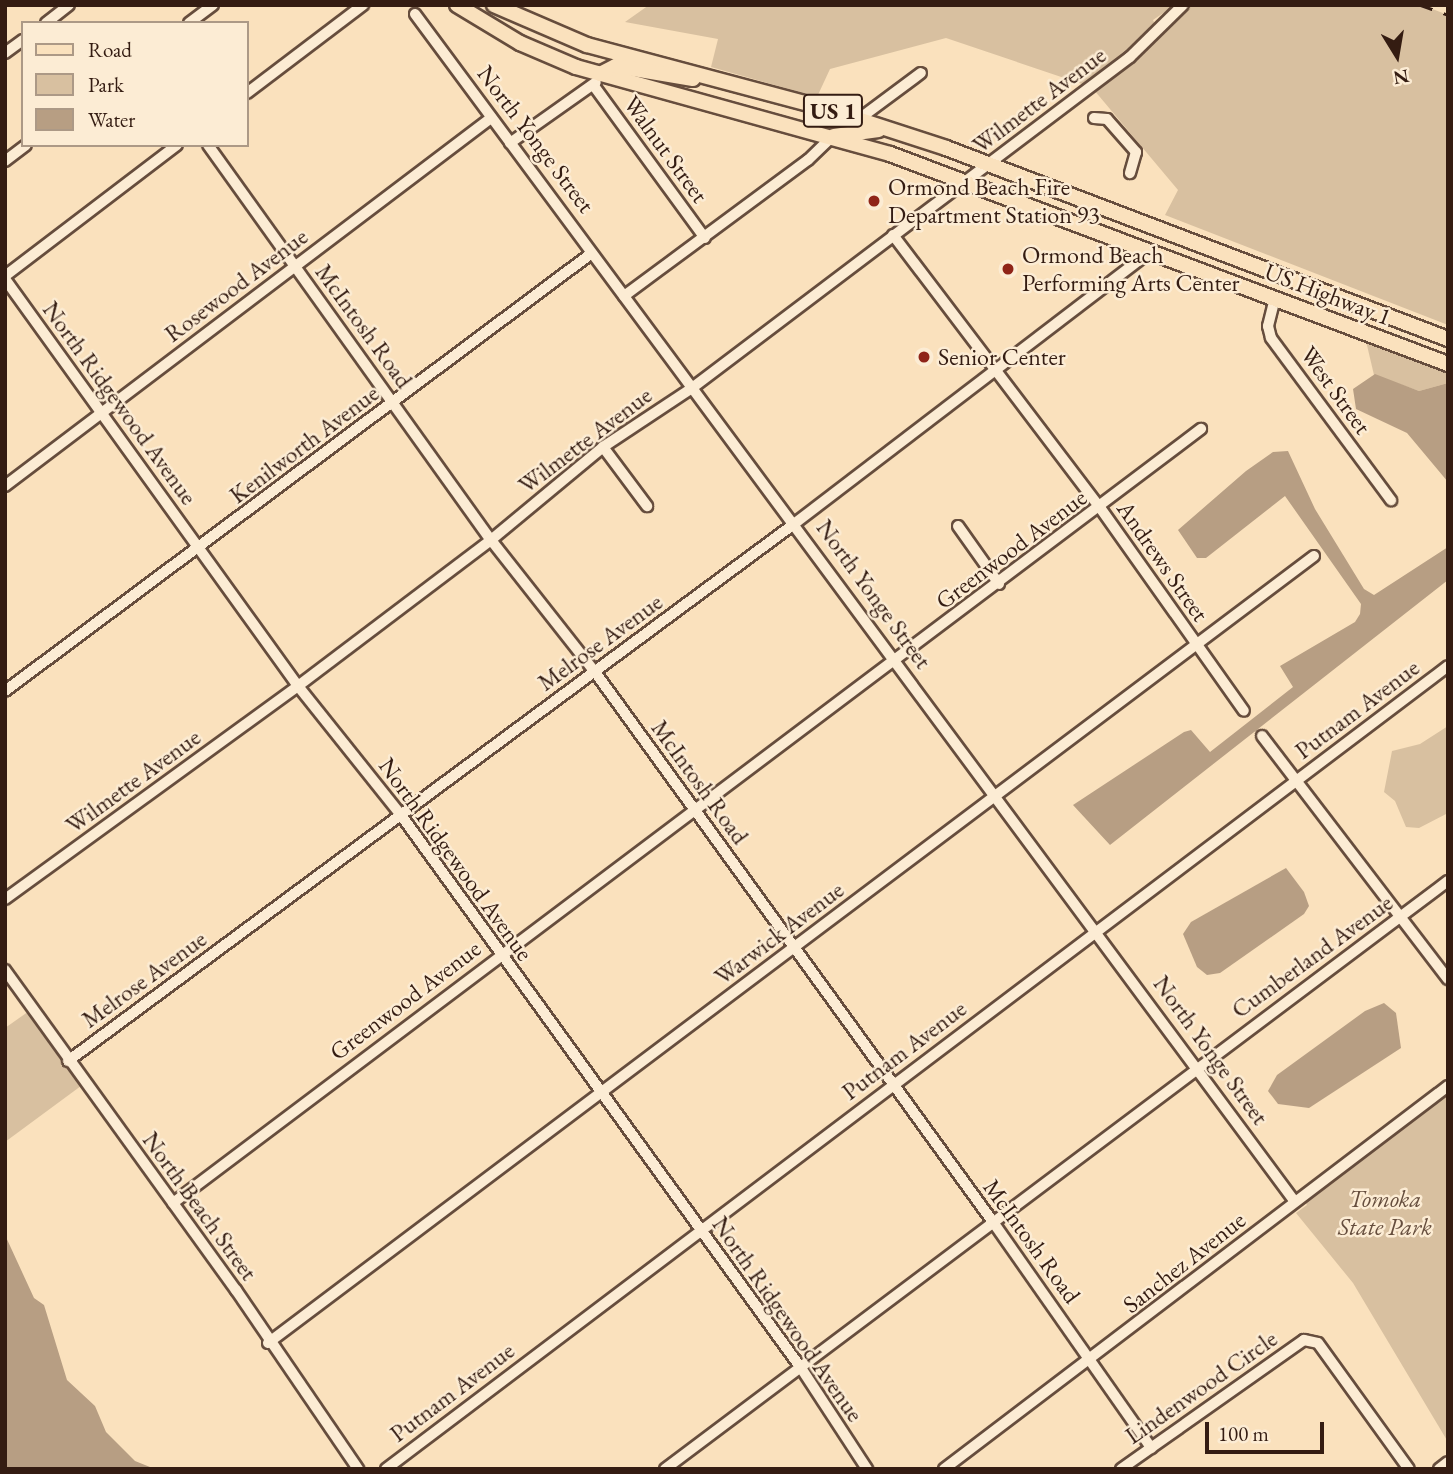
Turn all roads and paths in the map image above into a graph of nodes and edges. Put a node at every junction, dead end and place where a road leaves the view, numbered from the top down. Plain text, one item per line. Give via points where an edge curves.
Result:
1 (69, 5) edge
2 (213, 5) edge
3 (363, 5) edge
4 (457, 5) edge
5 (494, 5) edge
6 (1183, 5) edge
7 (415, 14) dead end
8 (49, 21) edge
9 (193, 21) edge
10 (21, 42) edge
11 (607, 51) junction
12 (5, 54) edge
13 (548, 56) junction
14 (921, 73) dead end
15 (719, 79) junction
16 (597, 80) junction
17 (248, 92) edge
18 (675, 93) joint
19 (491, 118) junction
20 (1094, 118) dead end
21 (859, 119) junction
22 (805, 128) junction
23 (891, 130) junction
24 (833, 136) junction
25 (510, 143) junction
26 (23, 147) edge
27 (174, 147) edge
28 (209, 147) edge
29 (5, 161) edge
30 (988, 163) junction
31 (1130, 173) dead end
32 (966, 180) junction
33 (893, 235) junction
34 (705, 238) junction
35 (1190, 240) junction
36 (1151, 251) junction
37 (592, 254) junction
38 (296, 266) junction
39 (5, 277) edge
40 (624, 296) junction
41 (1275, 298) junction
42 (1448, 339) edge
43 (1448, 364) edge
44 (995, 373) junction
45 (692, 388) junction
46 (393, 403) junction
47 (102, 413) junction
48 (1201, 429) dead end
49 (603, 447) junction
50 (5, 486) edge
51 (1391, 500) dead end
52 (647, 506) dead end
53 (1101, 509) junction
54 (794, 524) junction
55 (958, 526) dead end
56 (491, 540) junction
57 (200, 549) junction
58 (1314, 556) dead end
59 (999, 584) junction
60 (1197, 647) junction
61 (895, 662) junction
62 (1448, 666) edge
63 (595, 672) junction
64 (298, 686) junction
65 (5, 691) edge
66 (1244, 711) dead end
67 (1262, 736) dead end
68 (1296, 782) junction
69 (996, 797) junction
70 (694, 811) junction
71 (401, 815) junction
72 (1448, 881) edge
73 (5, 900) edge
74 (1401, 916) junction
75 (1096, 932) junction
76 (793, 949) junction
77 (500, 955) junction
78 (5, 970) edge
79 (1448, 979) edge
80 (68, 1061) junction
81 (1196, 1067) junction
82 (892, 1085) junction
83 (1448, 1086) edge
84 (601, 1093) junction
85 (1295, 1202) junction
86 (173, 1203) junction
87 (993, 1222) junction
88 (700, 1229) junction
89 (268, 1343) junction
90 (1091, 1360) junction
91 (801, 1368) junction
92 (1151, 1448) junction
93 (1448, 1462) edge
94 (358, 1469) edge
95 (386, 1469) edge
96 (665, 1469) edge
97 (867, 1469) edge
98 (944, 1469) edge
99 (1121, 1469) edge
100 (1409, 1469) edge
101 (1439, 1469) edge

1 - 8 street
2 - 9 street
3 - 17 street
4 - 13 main road, North Yonge Street / US 1
5 - 11 main road, US 1 via 535,26
6 - 30 street, Wilmette Avenue via 1130,57
7 - 19 street, North Yonge Street
10 - 12 street
11 - 13 main road via 588,63
11 - 15 main road, US Highway 1 / US 1
13 - 16 main road, North Yonge Street / US 1
14 - 21 street
15 - 16 main road via 674,78 616,66
15 - 21 main road, US Highway 1 / US 1
16 - 18 main road, North Yonge Street / US 1
16 - 25 street
16 - 34 street, Walnut Street
18 - 22 main road, US Highway 1 / US 1
19 - 25 street, North Yonge Street
19 - 38 street, Rosewood Avenue
20 - 31 street via 1107,119 1136,152
21 - 22 main road via 834,127
21 - 23 main road, US Highway 1 / US 1
22 - 24 main road, US Highway 1 / US 1
23 - 24 main road
23 - 30 main road, US Highway 1 / US 1
24 - 32 main road, US Highway 1 / US 1
24 - 34 street
25 - 37 street, North Yonge Street
26 - 29 street
27 - 39 street
28 - 38 street, McIntosh Road
30 - 32 street, Wilmette Avenue
30 - 35 main road, US Highway 1 / US 1
32 - 33 street, Wilmette Avenue
32 - 36 main road, US Highway 1 / US 1
33 - 44 street, Andrews Street
33 - 45 street, Wilmette Avenue
34 - 40 street
35 - 36 main road via 1166,240
35 - 42 main road, US Highway 1 / US 1
36 - 41 main road, US Highway 1 / US 1
36 - 44 street, Melrose Avenue
37 - 40 street, North Yonge Street
37 - 46 street, Kenilworth Avenue
38 - 46 street, McIntosh Road
38 - 47 street, Rosewood Avenue
39 - 47 street, North Ridgewood Avenue
40 - 45 street, North Yonge Street
41 - 43 main road, US Highway 1 / US 1
41 - 51 street, West Street via 1268,326 1271,338
44 - 53 street, Andrews Street
44 - 54 street, Melrose Avenue
45 - 49 street, Wilmette Avenue
45 - 54 street, North Yonge Street
46 - 56 street, McIntosh Road
46 - 57 street, Kenilworth Avenue
47 - 50 street, Rosewood Avenue
47 - 57 street, North Ridgewood Avenue
48 - 53 street, Greenwood Avenue
49 - 52 street
49 - 56 street, Wilmette Avenue
53 - 59 street, Greenwood Avenue
53 - 60 street, Andrews Street
54 - 61 street, North Yonge Street
54 - 63 street, Melrose Avenue
55 - 59 street
56 - 63 street, McIntosh Road
56 - 64 street, Wilmette Avenue
57 - 64 street, North Ridgewood Avenue
57 - 65 street, Kenilworth Avenue
58 - 60 street, Warwick Avenue
59 - 61 street, Greenwood Avenue
60 - 66 street, Andrews Street
60 - 69 street, Warwick Avenue
61 - 69 street, North Yonge Street
61 - 70 street, Greenwood Avenue
62 - 68 street, Putnam Avenue
63 - 70 street, McIntosh Road
63 - 71 street, Melrose Avenue
64 - 71 street, North Ridgewood Avenue
64 - 73 street, Wilmette Avenue
67 - 68 street
68 - 74 street
68 - 75 street, Putnam Avenue
69 - 75 street, North Yonge Street
69 - 76 street, Warwick Avenue
70 - 76 street, McIntosh Road
70 - 77 street, Greenwood Avenue
71 - 77 street, North Ridgewood Avenue
71 - 80 street, Melrose Avenue
72 - 74 street, Cumberland Avenue
74 - 79 street
74 - 81 street, Cumberland Avenue
75 - 81 street, North Yonge Street
75 - 82 street, Putnam Avenue
76 - 82 street, McIntosh Road
76 - 84 street, Warwick Avenue
77 - 84 street, North Ridgewood Avenue
77 - 86 street, Greenwood Avenue
78 - 80 street, North Beach Street
80 - 86 street, North Beach Street
81 - 85 street, North Yonge Street
81 - 87 street, Cumberland Avenue
82 - 87 street, McIntosh Road
82 - 88 street, Putnam Avenue
83 - 85 street, Sanchez Avenue
84 - 88 street, North Ridgewood Avenue
84 - 89 street, Warwick Avenue
85 - 90 street, Sanchez Avenue
86 - 89 street, North Beach Street
87 - 90 street, McIntosh Road
87 - 91 street, Cumberland Avenue
88 - 91 street, North Ridgewood Avenue
88 - 95 street, Putnam Avenue
89 - 94 street, North Beach Street
90 - 92 street, McIntosh Road
90 - 98 street, Sanchez Avenue
91 - 96 street, Cumberland Avenue
91 - 97 street, North Ridgewood Avenue
92 - 99 street, Lindenwood Circle
92 - 100 street, Lindenwood Circle via 1304,1340 1318,1343
93 - 101 street

